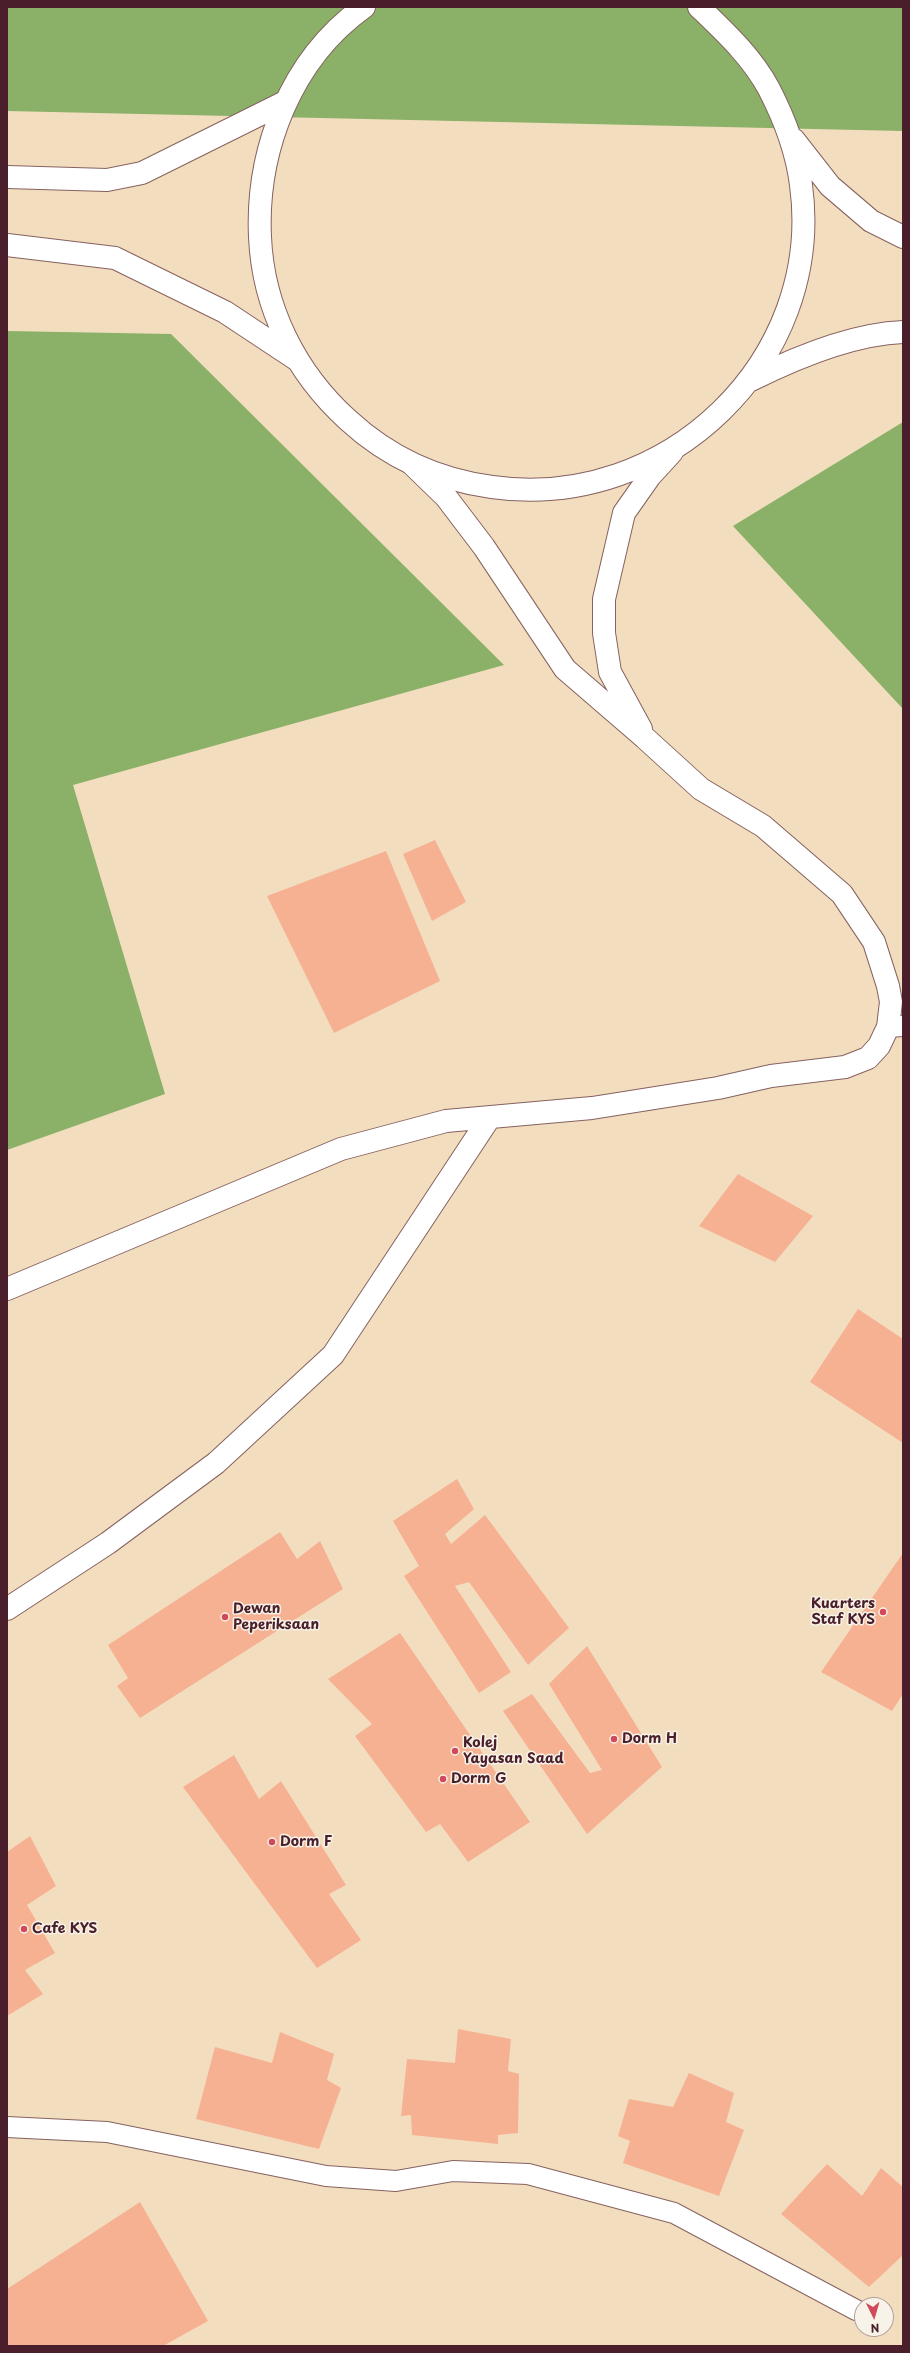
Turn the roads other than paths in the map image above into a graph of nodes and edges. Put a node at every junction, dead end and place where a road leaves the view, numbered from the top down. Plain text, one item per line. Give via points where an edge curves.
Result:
1 (364, 7) edge
2 (699, 7) edge
3 (285, 102) junction
4 (789, 135) junction
5 (7, 177) edge
6 (903, 237) edge
7 (7, 244) edge
8 (903, 332) edge
9 (296, 359) junction
10 (751, 380) junction
11 (672, 452) junction
12 (413, 465) junction
13 (645, 738) junction
14 (895, 1027) edge
15 (490, 1117) junction
16 (7, 1289) edge
17 (7, 1609) edge
18 (7, 2127) edge
19 (854, 2309) edge

1 - 3 street via 350,17 313,56
2 - 4 street via 736,42 768,86
3 - 5 street via 142,173 107,180
3 - 9 street via 266,152 258,212 260,258 273,310
4 - 6 street via 830,186 871,221
4 - 10 street via 801,185 803,236 794,287 777,336
7 - 9 street via 115,258 225,312
8 - 10 street via 844,343 796,357
9 - 12 street via 328,402 367,438
10 - 11 street via 714,420
11 - 12 street via 623,474 571,488 517,491 464,483
11 - 13 street via 650,476 624,513 604,598 604,633 610,672
12 - 13 street via 446,497 484,547 565,669
13 - 14 street via 701,790 763,826 842,894 874,942 891,1002
14 - 15 street via 868,1058 845,1067 771,1076 718,1088 592,1108
15 - 16 street via 446,1121 341,1148
15 - 17 street via 333,1355 216,1463 108,1543
18 - 19 lane via 107,2132 326,2176 396,2181 453,2171 528,2174 674,2213

